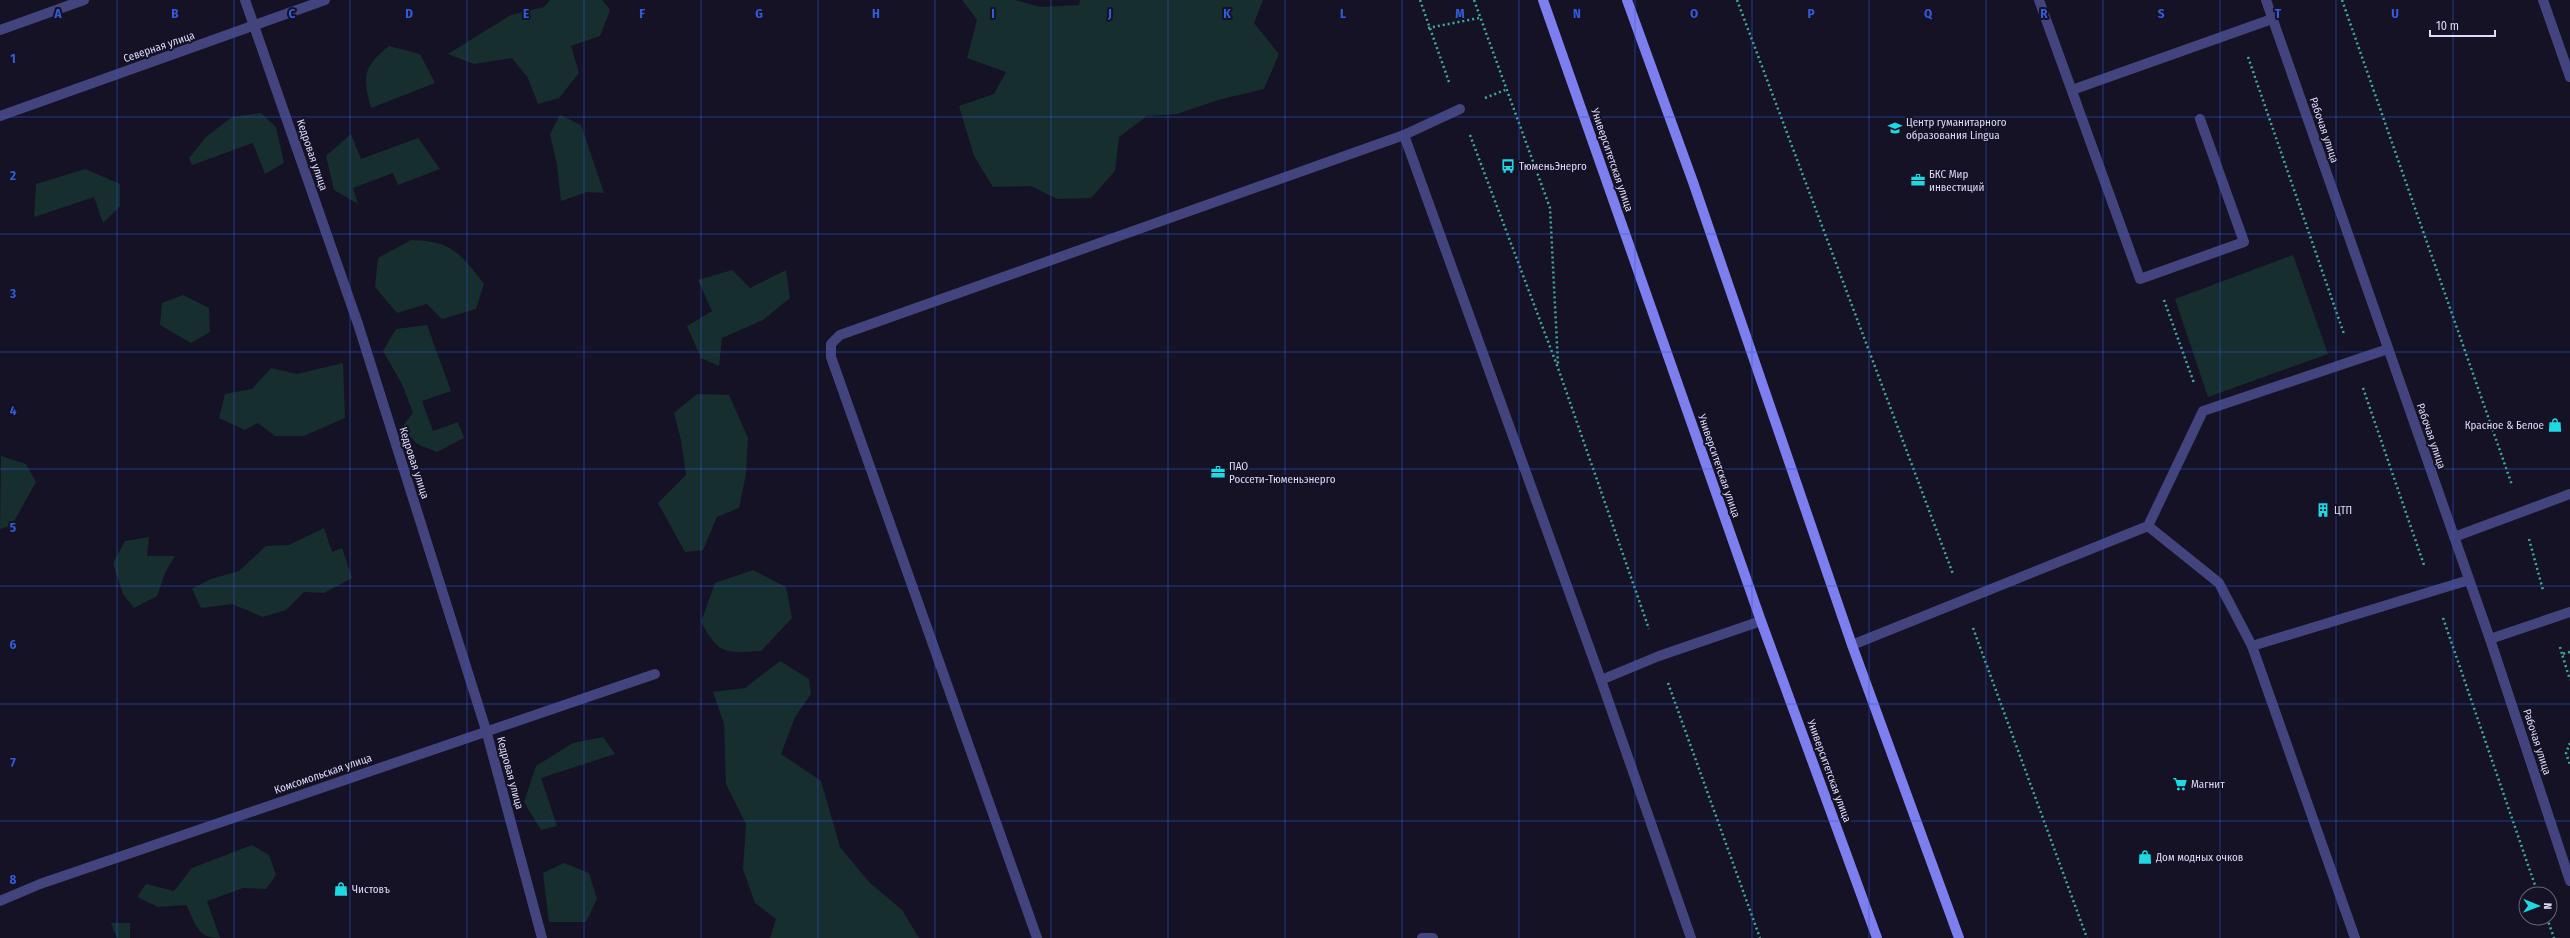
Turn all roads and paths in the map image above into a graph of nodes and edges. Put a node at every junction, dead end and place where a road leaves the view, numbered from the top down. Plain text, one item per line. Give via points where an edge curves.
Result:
1 (84, 0) edge
2 (245, 0) edge
3 (325, 0) edge
4 (1420, 0) edge
5 (1474, 0) edge
6 (1543, 0) edge
7 (1627, 0) edge
8 (1738, 0) edge
9 (2039, 0) edge
10 (2266, 0) edge
11 (2342, 0) edge
12 (2543, 0) edge
13 (1479, 18) junction
14 (2272, 19) junction
15 (255, 26) junction
16 (1428, 28) junction
17 (0, 30) edge
18 (2239, 30) junction
19 (2570, 77) edge
20 (2072, 90) junction
21 (1460, 109) junction
22 (0, 116) edge
23 (2200, 118) dead end
24 (1404, 135) junction
25 (2167, 305) dead end
26 (2388, 349) junction
27 (2354, 361) junction
28 (1558, 368) junction
29 (2194, 384) dead end
30 (2570, 494) edge
31 (2522, 512) junction
32 (2148, 526) junction
33 (2454, 537) junction
34 (2469, 580) junction
35 (2433, 590) junction
36 (1963, 600) junction
37 (2570, 612) edge
38 (2550, 618) junction
39 (1761, 621) junction
40 (2490, 639) junction
41 (1852, 645) junction
42 (2252, 646) junction
43 (2570, 652) edge
44 (2562, 654) junction
45 (1659, 656) junction
46 (655, 674) dead end
47 (1601, 680) junction
48 (2570, 680) edge
49 (486, 730) junction
50 (2570, 743) edge
51 (2570, 765) edge
52 (2570, 881) edge
53 (2535, 886) edge
54 (0, 901) edge
55 (2550, 926) edge
56 (542, 938) edge
57 (1037, 938) edge
58 (1422, 938) edge
59 (1433, 938) edge
60 (1691, 938) edge
61 (1760, 938) edge
62 (1877, 938) edge
63 (1959, 938) edge
64 (2087, 938) edge
65 (2355, 938) edge
66 (2554, 938) edge

1 - 17 street
2 - 15 street, Кедровая улица
3 - 15 street, Северная улица
4 - 16 path
5 - 13 path
6 - 39 main road, Университетская улица
7 - 41 main road
8 - 36 path
9 - 20 street
10 - 14 street, Рабочая улица
11 - 31 path
12 - 19 street
13 - 16 path
13 - 28 path via 1550,208
14 - 18 street
14 - 26 street, Рабочая улица
15 - 22 street, Северная улица
15 - 49 street, Кедровая улица via 358,324
16 - 21 path
18 - 20 street
18 - 27 path
20 - 23 street via 2140,279 2244,242
21 - 24 street
21 - 28 path
24 - 47 street
24 - 57 street via 840,334 831,344 831,358
25 - 29 path
26 - 27 street
26 - 33 street, Рабочая улица
27 - 32 street via 2204,411
27 - 35 path
28 - 45 path
30 - 31 street
31 - 33 street
31 - 38 path
32 - 36 street
32 - 42 street via 2219,582
33 - 34 street, Рабочая улица
34 - 35 street
34 - 40 street, Рабочая улица
35 - 42 street
35 - 53 path
36 - 41 street
36 - 64 path
37 - 38 street
38 - 40 street
38 - 44 path
39 - 45 street
39 - 62 main road, Университетская улица
40 - 52 street, Рабочая улица
41 - 63 main road
42 - 65 street
43 - 44 path
44 - 48 path
45 - 47 street
45 - 61 path
46 - 49 street, Комсомольская улица via 531,718
47 - 60 street
49 - 54 street, Комсомольская улица via 40,884
49 - 56 street, Кедровая улица
50 - 51 path via 2566,753
55 - 66 path
58 - 59 street

